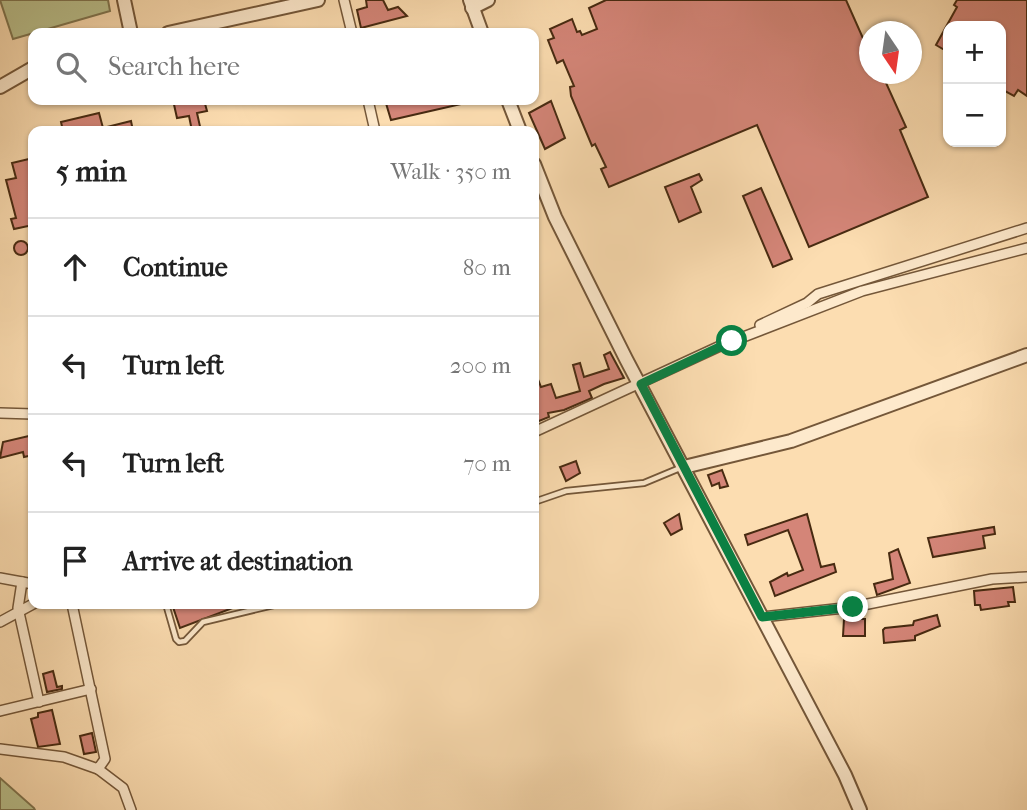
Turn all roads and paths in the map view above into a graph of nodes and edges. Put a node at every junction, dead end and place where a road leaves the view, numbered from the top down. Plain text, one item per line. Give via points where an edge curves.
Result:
1 (124, 0) edge
2 (318, 0) edge
3 (344, 0) edge
4 (488, 0) edge
5 (471, 4) edge
6 (130, 28) edge
7 (191, 28) edge
8 (351, 28) edge
9 (480, 28) edge
10 (28, 71) edge
11 (0, 87) edge
12 (369, 105) edge
13 (510, 105) edge
14 (374, 126) edge
15 (518, 126) edge
16 (539, 177) edge
17 (1027, 228) edge
18 (1027, 247) edge
19 (732, 341) junction
20 (1027, 355) edge
21 (641, 384) junction
22 (0, 412) edge
23 (28, 414) edge
24 (539, 430) edge
25 (684, 467) junction
26 (539, 500) edge
27 (1027, 577) edge
28 (0, 578) edge
29 (22, 582) junction
30 (28, 583) edge
31 (28, 606) edge
32 (73, 609) edge
33 (168, 609) edge
34 (257, 609) edge
35 (18, 611) junction
36 (762, 617) junction
37 (0, 622) edge
38 (91, 689) junction
39 (39, 702) junction
40 (0, 711) edge
41 (0, 749) edge
42 (98, 769) junction
43 (131, 810) edge
44 (860, 810) edge

1 - 6 street
2 - 7 street
3 - 8 street
4 - 5 street
5 - 9 street
10 - 11 street
12 - 14 street
13 - 15 street
16 - 21 street
17 - 19 street via 818,294
18 - 19 street via 862,291
19 - 21 street
20 - 25 street via 791,441
21 - 24 street
21 - 25 street
22 - 23 street
25 - 26 lane via 644,483 566,491
25 - 36 street
27 - 36 street via 992,579 853,607
28 - 29 street
29 - 30 street
29 - 35 street
31 - 35 street
32 - 38 street
33 - 34 lane via 179,642 203,622
35 - 37 street
35 - 39 street
36 - 44 street
38 - 39 street
38 - 42 street via 105,752
39 - 40 street
41 - 42 street via 64,757
42 - 43 street via 123,788

